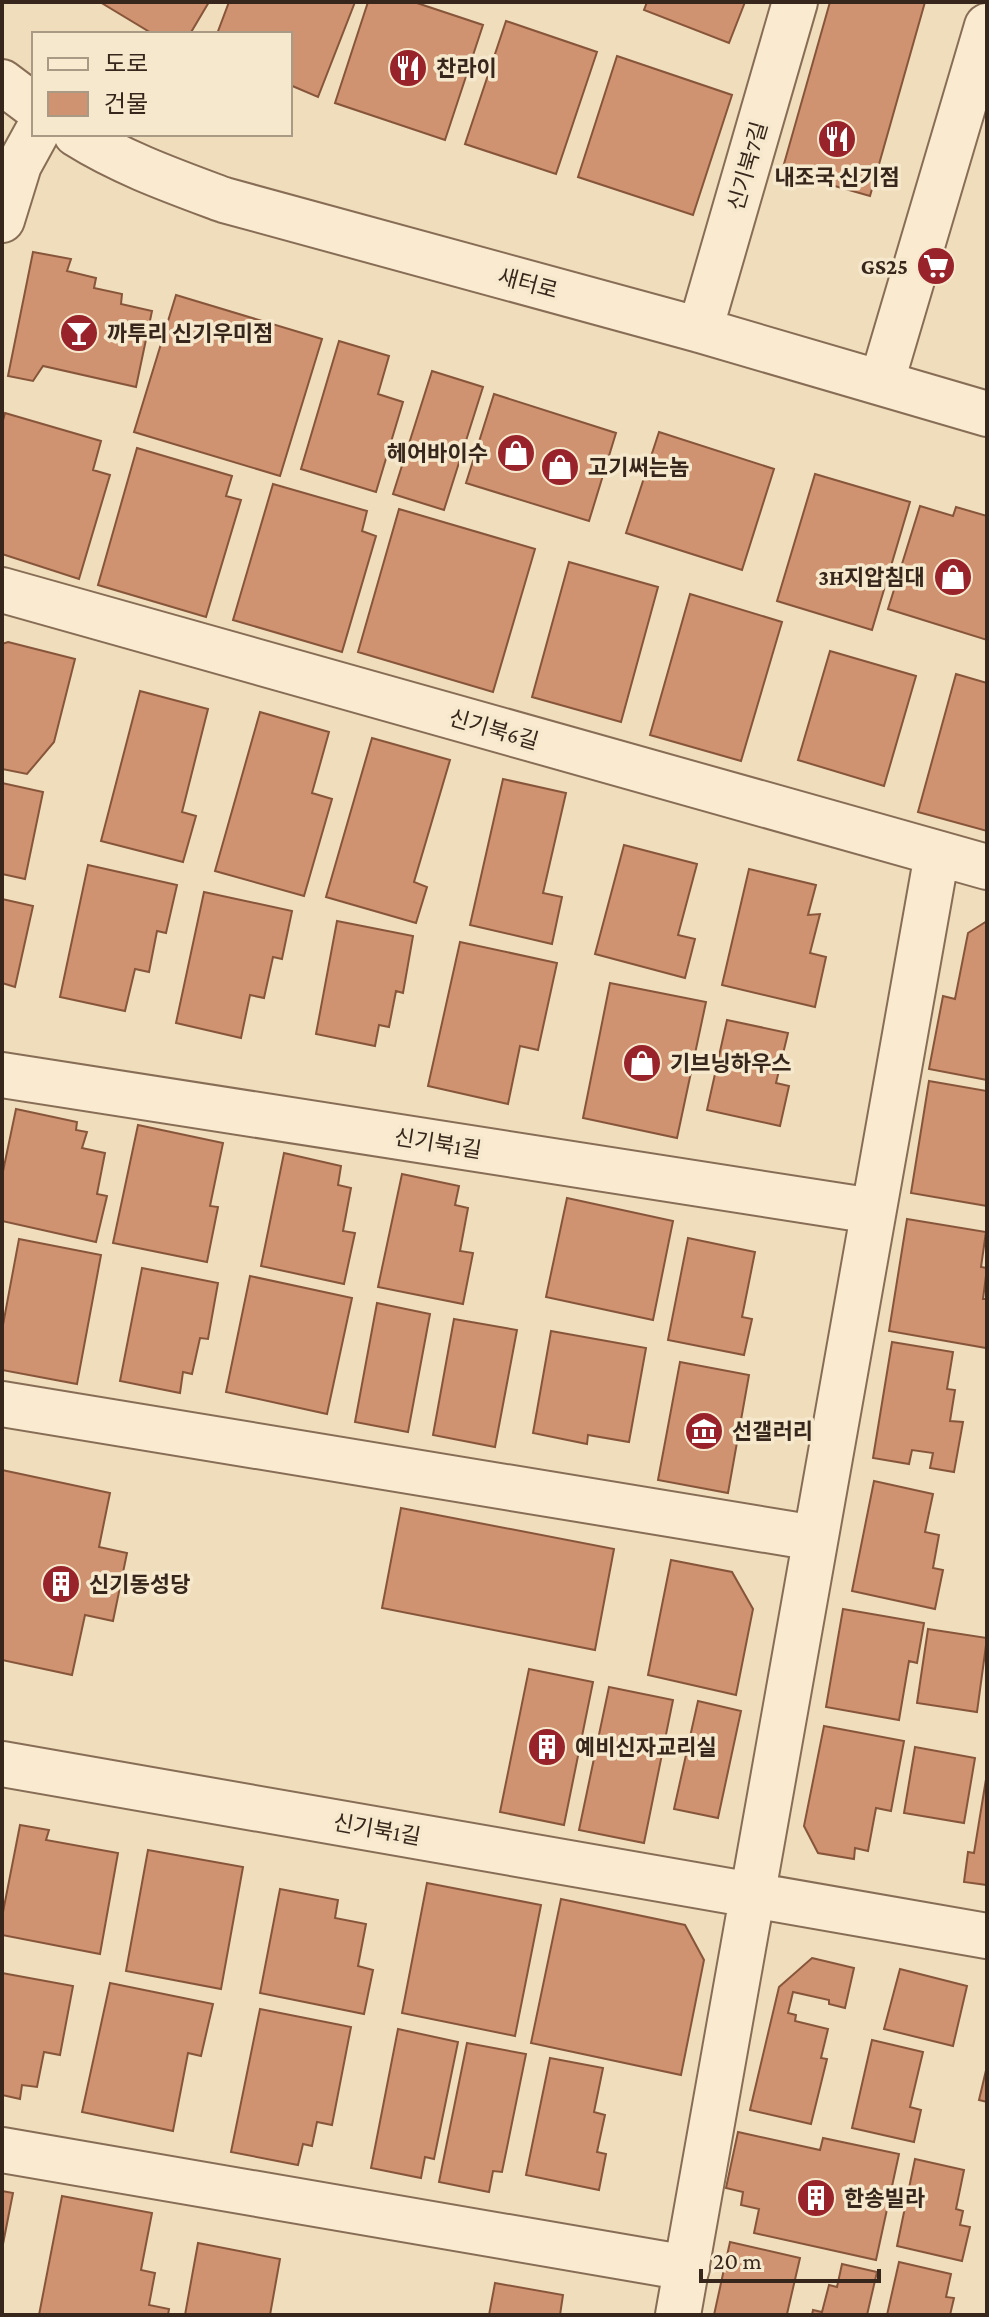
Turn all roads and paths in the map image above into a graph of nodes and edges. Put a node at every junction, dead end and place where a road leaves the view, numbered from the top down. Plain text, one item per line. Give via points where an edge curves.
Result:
1 (795, 2) edge
2 (987, 26) edge
3 (2, 82) edge
4 (32, 104) edge
5 (35, 136) edge
6 (79, 136) edge
7 (2, 220) edge
8 (700, 330) junction
9 (882, 381) junction
10 (987, 414) edge
11 (2, 590) edge
12 (937, 854) junction
13 (987, 867) edge
14 (2, 1075) edge
15 (873, 1211) junction
16 (2, 1404) edge
17 (815, 1538) junction
18 (2, 1764) edge
19 (752, 1895) junction
20 (987, 1936) edge
21 (2, 2150) edge
22 (687, 2268) junction
23 (678, 2315) edge

1 - 8 street, 신기북7길
2 - 9 street
3 - 4 street
5 - 7 street via 19,165
6 - 8 street, 새터로 via 159,176 224,200
8 - 9 street, 새터로
9 - 10 street, 새터로
11 - 12 street, 신기북6길
12 - 13 street, 신기북6길
12 - 15 street
14 - 15 street, 신기북1길
15 - 17 street
16 - 17 street
17 - 19 street
18 - 19 street, 신기북1길
19 - 20 street, 신기북1길
19 - 22 street
21 - 22 street
22 - 23 street

